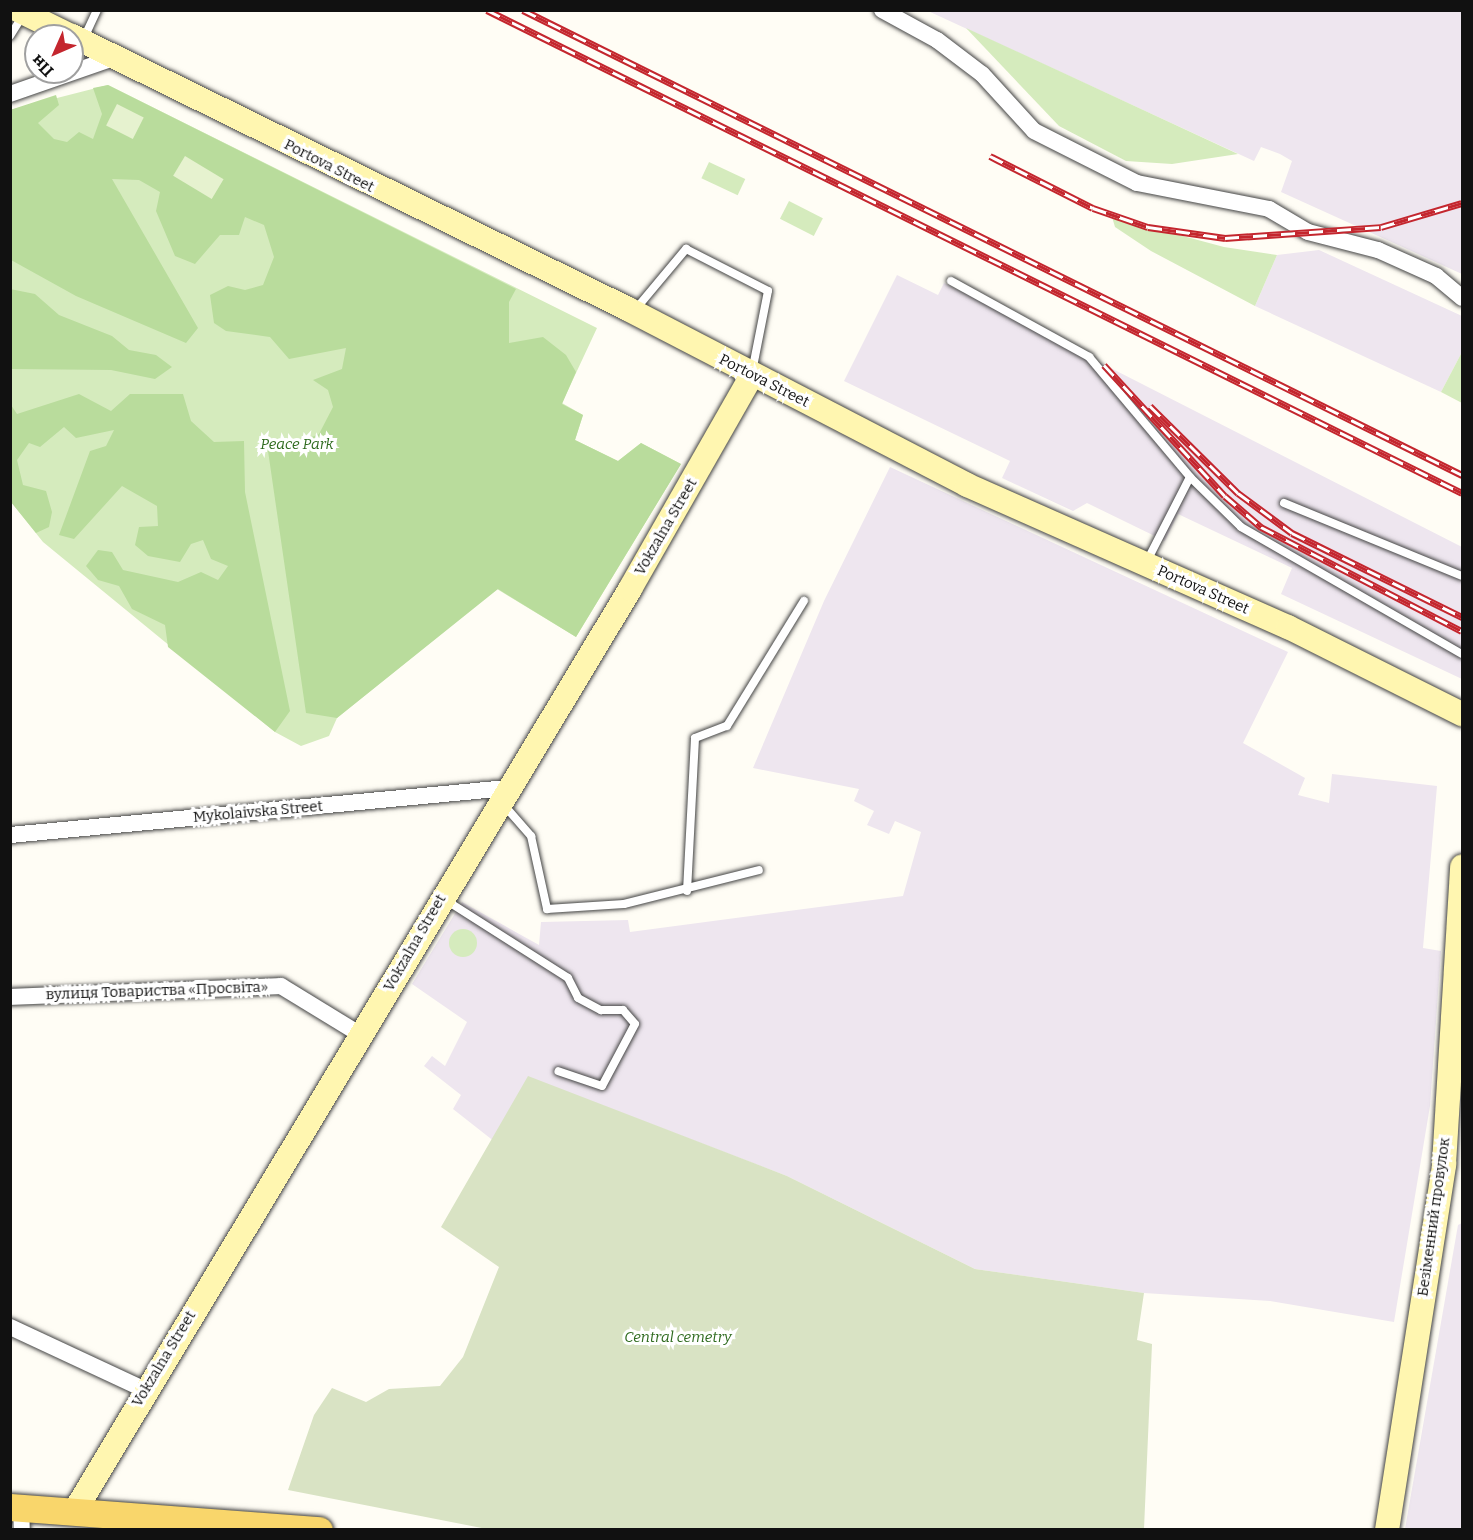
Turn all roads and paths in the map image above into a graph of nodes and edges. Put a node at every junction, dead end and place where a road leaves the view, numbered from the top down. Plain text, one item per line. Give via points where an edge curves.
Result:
1 (97, 10) edge
2 (882, 10) edge
3 (21, 12) edge
4 (46, 24) edge
5 (84, 27) edge
6 (10, 36) edge
7 (84, 42) edge
8 (116, 57) junction
9 (10, 94) edge
10 (951, 281) dead end
11 (1462, 298) edge
12 (634, 312) junction
13 (752, 375) junction
14 (1190, 477) junction
15 (1284, 503) dead end
16 (1145, 564) junction
17 (1462, 576) edge
18 (804, 601) dead end
19 (1462, 654) edge
20 (1462, 714) edge
21 (502, 794) junction
22 (10, 835) edge
23 (1462, 867) edge
24 (759, 870) dead end
25 (687, 891) junction
26 (441, 898) junction
27 (10, 997) edge
28 (361, 1035) junction
29 (558, 1071) dead end
30 (10, 1327) edge
31 (145, 1390) junction
32 (76, 1509) junction
33 (18, 1514) edge
34 (320, 1530) edge
35 (1387, 1530) edge

1 - 5 lane
2 - 11 street via 937,40 982,74 1034,130 1137,183 1269,209 1308,232 1378,250 1436,276
3 - 4 street, Portova Street
3 - 6 lane
7 - 8 street, Portova Street
8 - 9 street
8 - 12 street, Portova Street
10 - 14 lane via 1089,357
12 - 13 street, Portova Street
12 - 13 lane via 686,249 768,291
13 - 16 street, Portova Street via 967,485
13 - 21 street, Vokzalna Street via 630,589
14 - 16 lane
14 - 19 lane via 1241,526
15 - 17 lane
16 - 20 street, Portova Street
18 - 25 lane via 727,726 695,738
21 - 22 street, Mykolaivska Street
21 - 25 lane via 531,836 547,909 624,904
21 - 26 street, Vokzalna Street
23 - 35 street, Безіменний провулок via 1444,1164
24 - 25 lane
26 - 28 street, Vokzalna Street
26 - 29 lane via 568,978 578,998 602,1010 623,1010 635,1024 602,1086
27 - 28 street, вулиця Товариства «Просвіта» via 281,986
28 - 31 street, Vokzalna Street
30 - 31 street
31 - 32 street, Vokzalna Street
32 - 33 main road
32 - 34 main road

